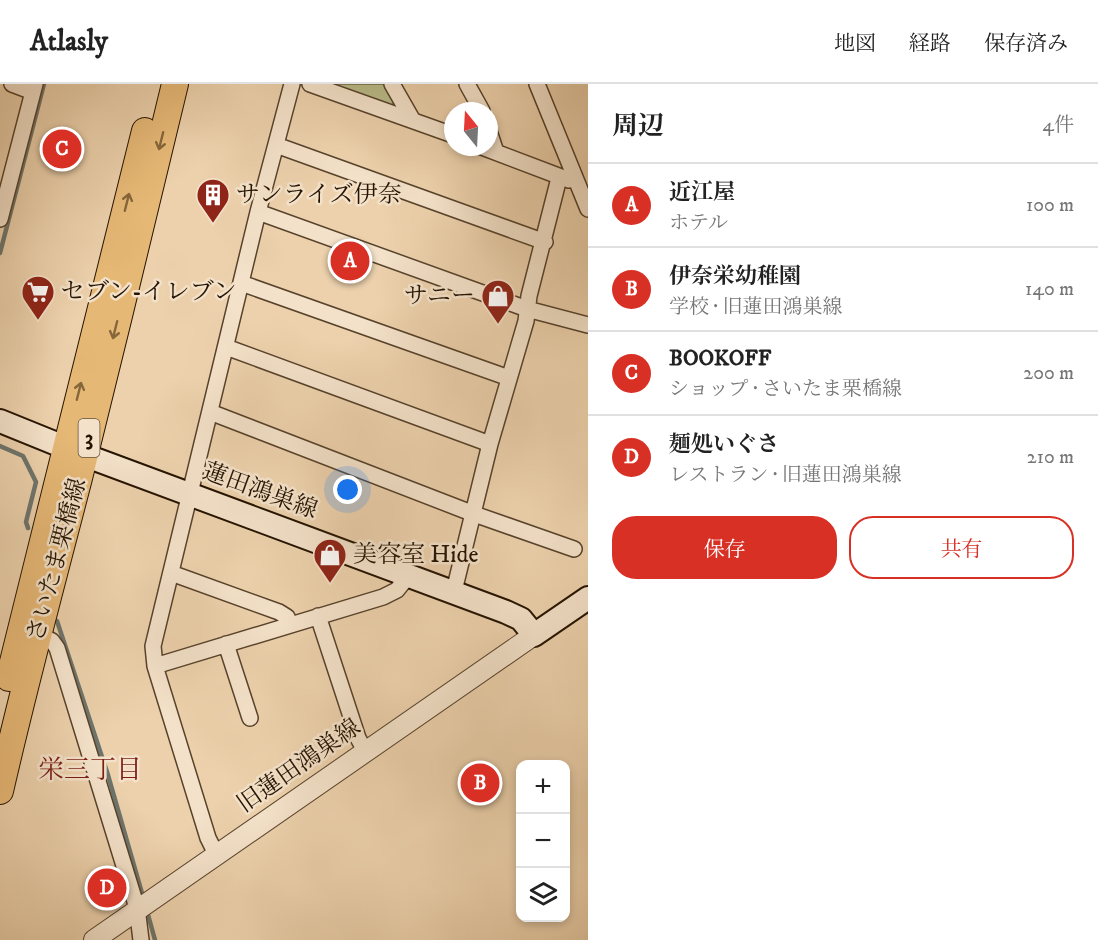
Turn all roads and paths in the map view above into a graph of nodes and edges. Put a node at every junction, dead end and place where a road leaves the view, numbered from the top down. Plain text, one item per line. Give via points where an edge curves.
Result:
1 (12, 84) edge
2 (157, 84) edge
3 (175, 84) edge
4 (292, 84) edge
5 (310, 84) edge
6 (392, 84) edge
7 (467, 84) edge
8 (537, 84) edge
9 (34, 88) edge
10 (477, 102) edge
11 (412, 119) junction
12 (444, 131) edge
13 (276, 145) junction
14 (498, 154) edge
15 (559, 178) junction
16 (577, 179) junction
17 (3, 191) edge
18 (588, 209) edge
19 (258, 212) junction
20 (0, 219) edge
21 (544, 242) junction
22 (241, 283) junction
23 (527, 309) junction
24 (588, 325) edge
25 (226, 347) junction
26 (509, 378) junction
27 (210, 412) junction
28 (0, 421) edge
29 (490, 444) junction
30 (75, 452) junction
31 (191, 494) junction
32 (474, 514) junction
33 (574, 549) dead end
34 (171, 573) junction
35 (410, 575) junction
36 (454, 591) junction
37 (588, 598) edge
38 (318, 616) junction
39 (290, 625) junction
40 (39, 634) junction
41 (534, 635) junction
42 (226, 644) junction
43 (155, 666) junction
44 (250, 718) dead end
45 (0, 719) edge
46 (365, 751) junction
47 (0, 791) edge
48 (216, 854) junction
49 (144, 903) junction
50 (94, 940) edge
51 (141, 940) edge

1 - 9 street
30 -> 2 main road, さいたま栗橋線 / 3
3 -> 30 main road, さいたま栗橋線 / 3
4 - 13 street
5 - 11 street
6 - 11 street
7 - 10 street
8 - 16 street
9 - 17 street
11 - 12 street
13 - 19 street
13 - 21 street
14 - 15 street
15 - 16 street
15 - 21 street
16 - 18 street
17 - 20 street
19 - 22 street
19 - 23 street
21 - 23 street
22 - 25 street
22 - 26 street
23 - 24 street
23 - 26 street
25 - 27 street
25 - 29 street
26 - 29 street
27 - 31 street
27 - 32 street
28 - 30 main road, 蓮田鴻巣線
29 - 32 street
30 - 31 main road, 蓮田鴻巣線
30 - 40 main road, さいたま栗橋線 / 3
30 - 45 main road, さいたま栗橋線 / 3
31 - 34 street
31 - 35 main road, 蓮田鴻巣線
32 - 33 street
32 - 36 street
34 - 39 street via 279,612
34 - 43 street via 153,646
35 - 36 main road, 蓮田鴻巣線
35 - 38 street via 397,590 383,597
36 - 41 main road, 蓮田鴻巣線 via 521,619
37 - 41 main road
38 - 39 street
38 - 46 street
39 - 42 street
40 - 47 main road, さいたま栗橋線 / 3
40 - 49 street via 57,648
41 - 46 street, 旧蓮田鴻巣線
42 - 43 street
42 - 44 street
43 - 48 street
46 - 48 street, 旧蓮田鴻巣線
48 - 49 street, 旧蓮田鴻巣線
49 - 50 street, 旧蓮田鴻巣線
49 - 51 street

